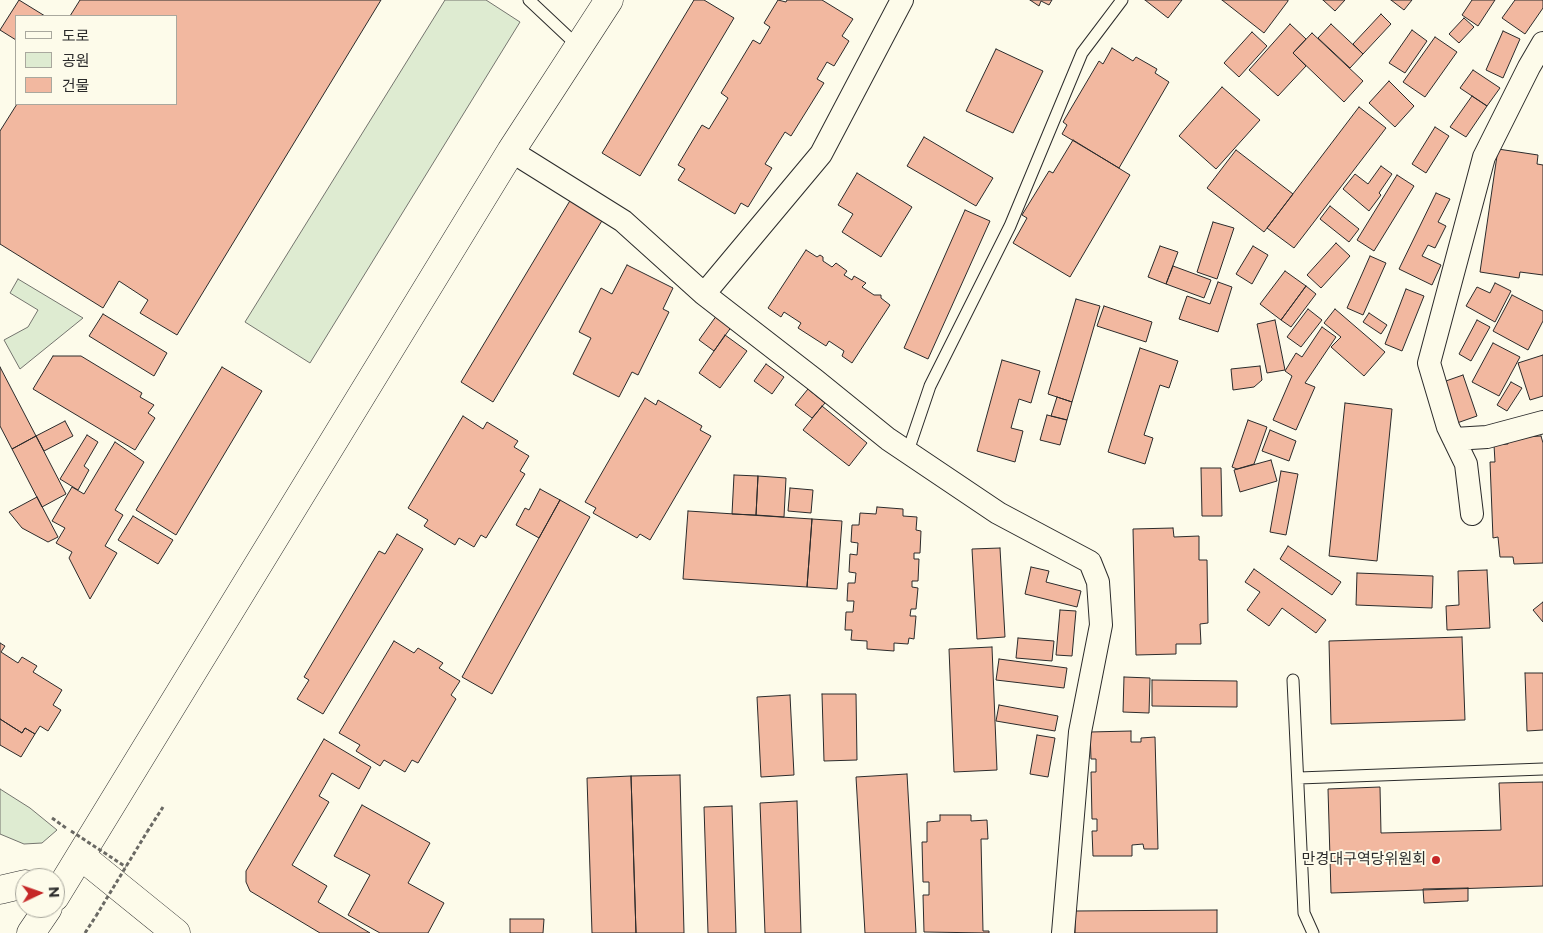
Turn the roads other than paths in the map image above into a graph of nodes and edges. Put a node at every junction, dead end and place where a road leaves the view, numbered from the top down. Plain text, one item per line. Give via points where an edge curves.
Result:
1 (529, 0) edge
2 (609, 0) edge
3 (902, 0) edge
4 (1122, 0) edge
5 (1543, 43) edge
6 (579, 47) junction
7 (511, 151) junction
8 (704, 294) junction
9 (1543, 422) edge
10 (1454, 439) junction
11 (908, 451) junction
12 (1472, 514) dead end
13 (1293, 680) dead end
14 (1543, 769) edge
15 (1299, 778) junction
16 (69, 870) edge
17 (15, 886) edge
18 (0, 890) edge
19 (41, 918) edge
20 (30, 933) edge
21 (176, 933) edge
22 (1063, 933) edge
23 (1313, 933) edge

1 - 6 lane
2 - 6 main road
3 - 8 street via 821,154
4 - 11 lane via 1082,53 1010,226 930,386
5 - 10 street via 1484,157 1429,363
6 - 7 main road
7 - 8 street via 623,221
7 - 16 main road
8 - 11 street via 888,439
9 - 10 street via 1487,437
10 - 12 street via 1466,464
11 - 22 street via 998,513 1090,562 1098,582 1101,625 1080,732
13 - 15 lane
14 - 15 lane
15 - 23 lane via 1304,913
16 - 21 main road
17 - 18 main road
19 - 20 main road

